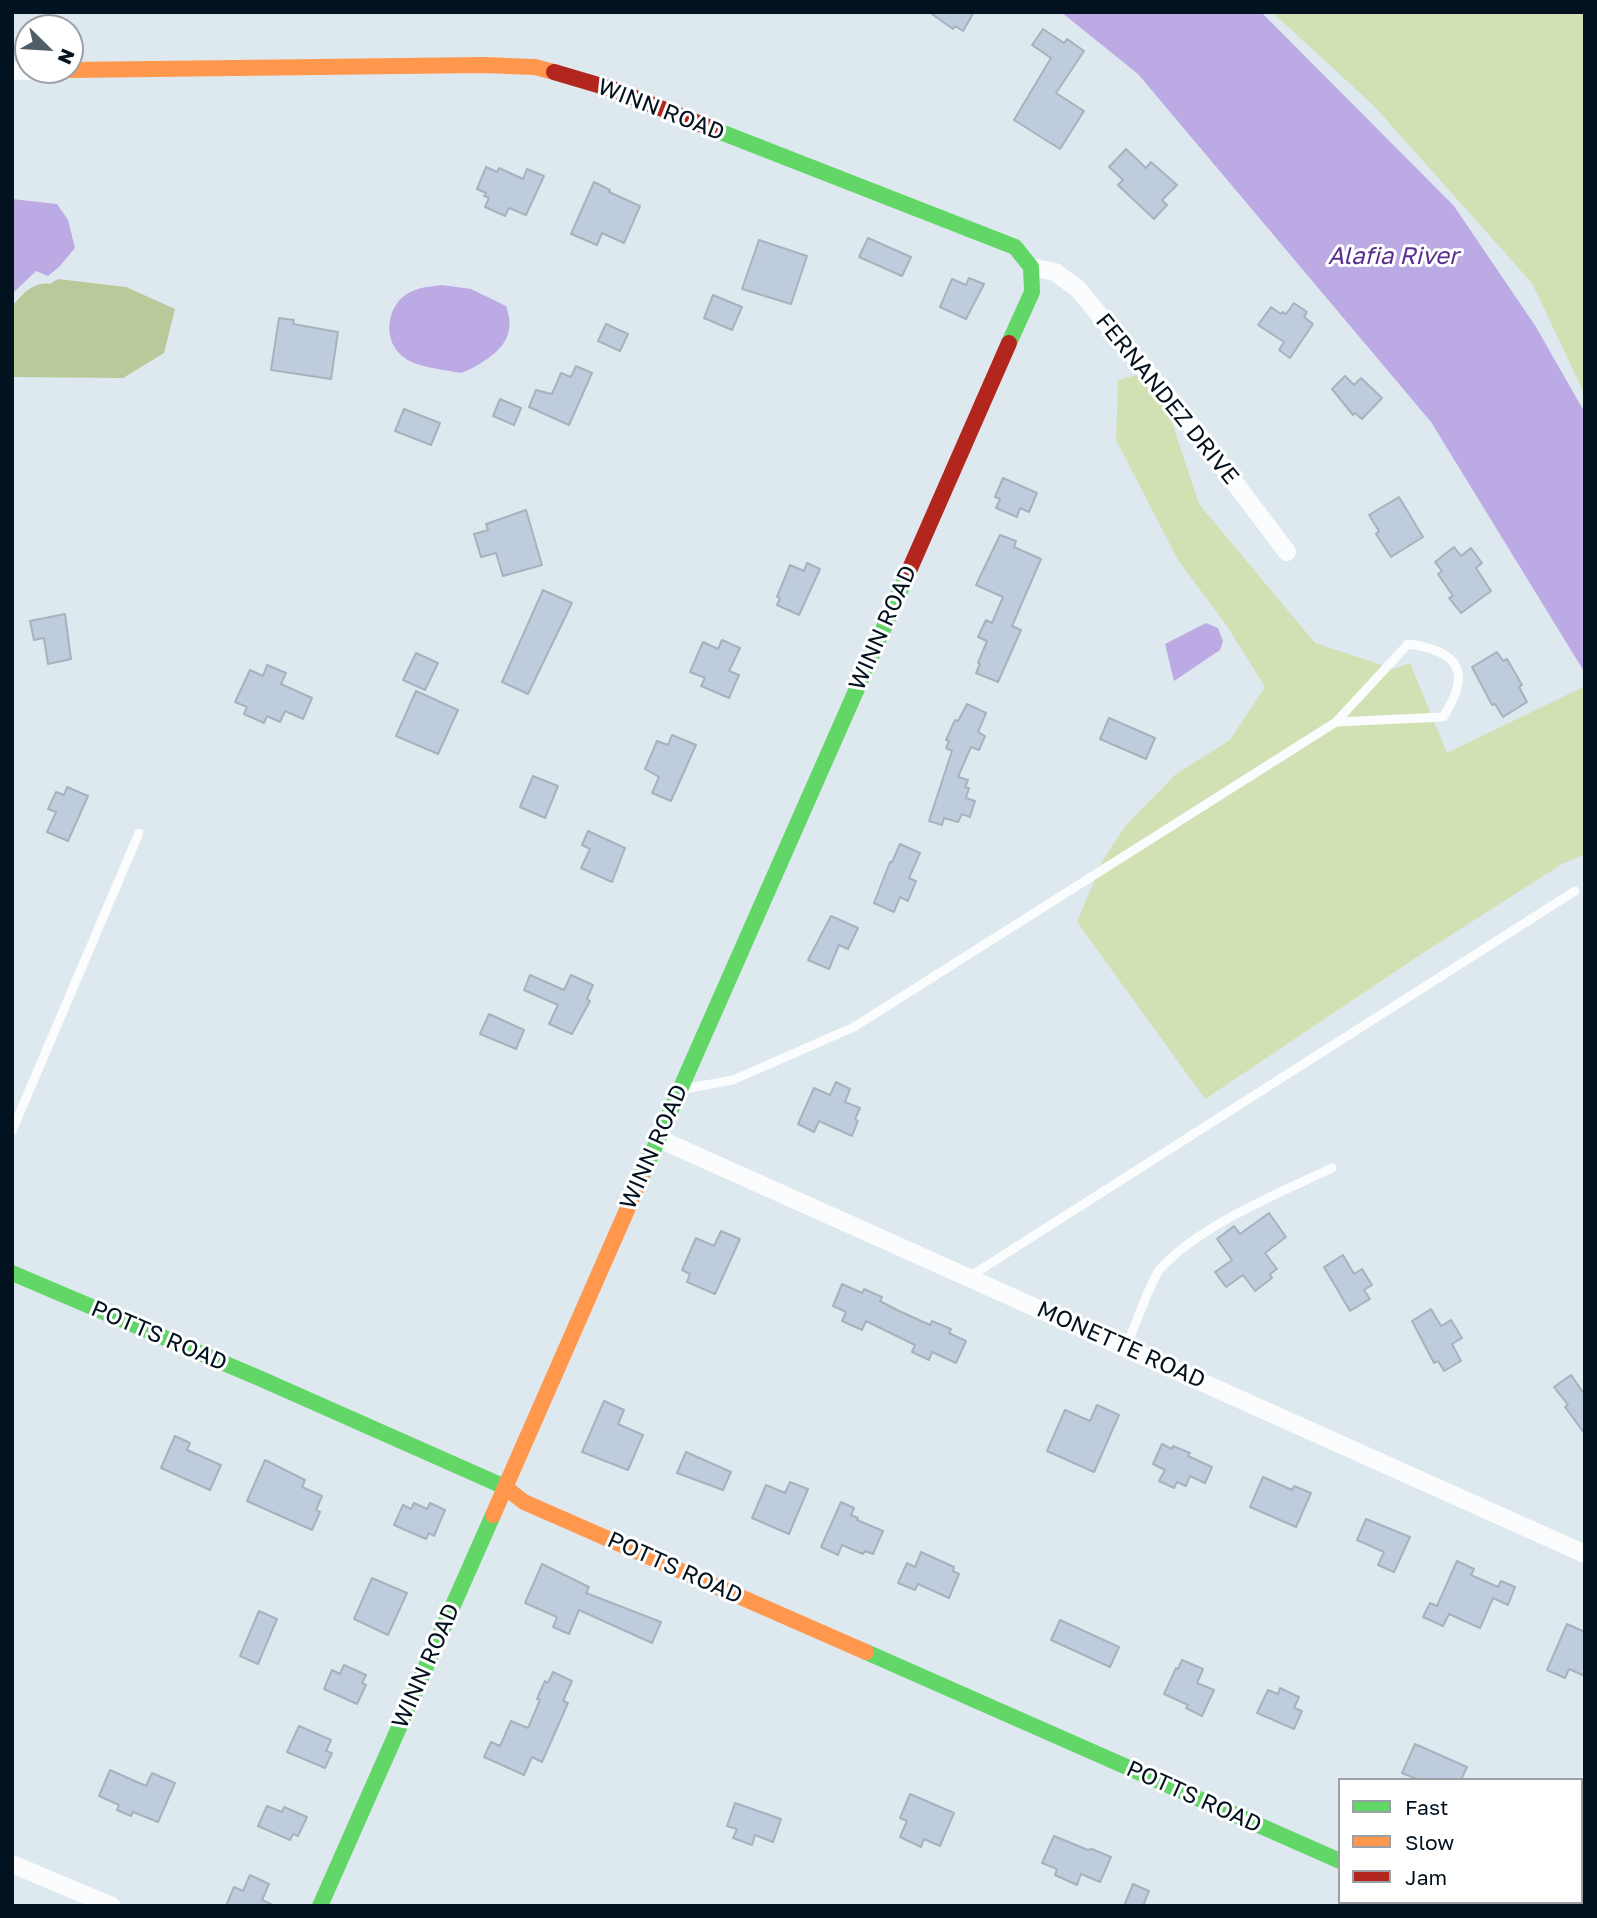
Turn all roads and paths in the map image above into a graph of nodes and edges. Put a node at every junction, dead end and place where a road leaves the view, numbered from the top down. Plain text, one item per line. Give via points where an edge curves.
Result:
1 (84, 70) edge
2 (1031, 267) junction
3 (1287, 552) dead end
4 (1336, 722) junction
5 (139, 834) dead end
6 (1575, 891) dead end
7 (679, 1090) junction
8 (12, 1131) edge
9 (657, 1138) junction
10 (1332, 1168) dead end
11 (12, 1273) edge
12 (969, 1277) junction
13 (1126, 1347) junction
14 (505, 1487) junction
15 (1585, 1554) edge
16 (1338, 1860) edge
17 (12, 1864) edge
18 (112, 1906) edge
19 (320, 1906) edge

1 - 2 street, WINN ROAD via 536,67 615,90 1015,247
2 - 3 street, FERNANDEZ DRIVE via 1055,272 1078,289 1191,425
2 - 7 street, WINN ROAD via 1032,292
4 - 4 lane via 1443,717 1455,698 1459,668 1453,660 1408,644
4 - 7 lane via 854,1027 733,1080
5 - 8 lane
6 - 12 lane
7 - 9 street, WINN ROAD
9 - 12 street, MONETTE ROAD
9 - 14 street, WINN ROAD
10 - 13 lane via 1248,1207 1158,1270
11 - 14 street, POTTS ROAD
12 - 13 street, MONETTE ROAD
13 - 15 street, MONETTE ROAD
14 - 16 street, POTTS ROAD via 524,1502
14 - 19 street, WINN ROAD
17 - 18 street

